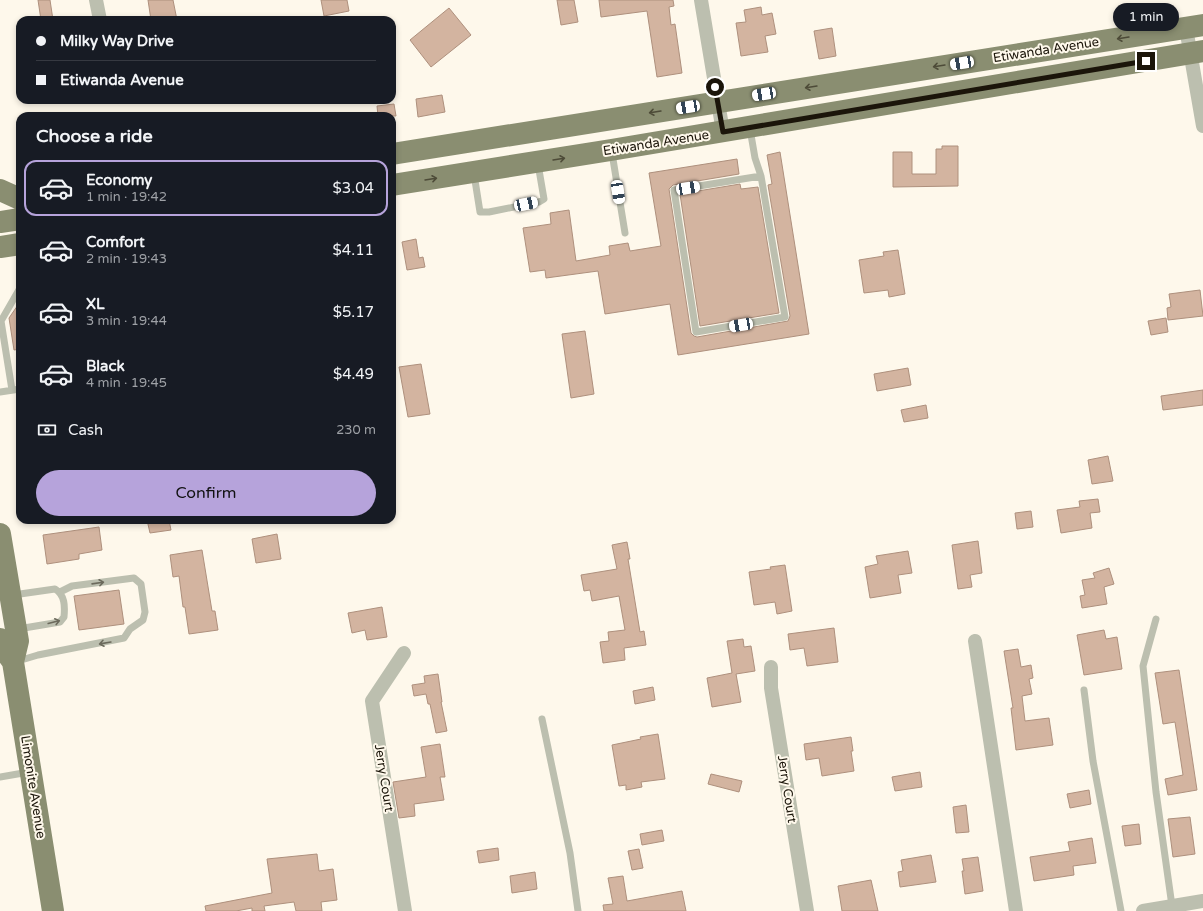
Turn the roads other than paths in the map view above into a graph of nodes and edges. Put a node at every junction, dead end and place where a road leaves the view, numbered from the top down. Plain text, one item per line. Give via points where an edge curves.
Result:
1 (96, 0) edge
2 (701, 0) edge
3 (99, 16) edge
4 (1194, 26) edge
5 (1197, 52) edge
6 (718, 102) junction
7 (1203, 126) edge
8 (750, 127) junction
9 (723, 132) junction
10 (611, 150) junction
11 (396, 153) edge
12 (538, 162) junction
13 (474, 172) junction
14 (761, 176) junction
15 (396, 184) edge
16 (0, 190) edge
17 (16, 197) edge
18 (16, 220) edge
19 (0, 222) edge
20 (624, 233) dead end
21 (16, 245) edge
22 (0, 247) edge
23 (16, 295) edge
24 (16, 389) edge
25 (0, 392) edge
26 (0, 534) edge
27 (60, 592) junction
28 (10, 595) junction
29 (1156, 619) dead end
30 (8, 634) edge
31 (975, 641) dead end
32 (404, 653) dead end
33 (6, 663) edge
34 (771, 667) dead end
35 (1084, 690) dead end
36 (542, 719) dead end
37 (31, 772) junction
38 (0, 777) edge
39 (1203, 901) edge
40 (1172, 906) junction
41 (53, 911) edge
42 (405, 911) edge
43 (578, 911) edge
44 (807, 911) edge
45 (1016, 911) edge
46 (1121, 911) edge
47 (1144, 911) edge

1 - 3 street
2 - 6 street
4 - 5 street
4 -> 6 main road, Etiwanda Avenue
5 - 7 street
5 - 8 main road, Etiwanda Avenue
6 - 9 street
6 -> 11 main road, Etiwanda Avenue
8 - 9 main road, Etiwanda Avenue
8 - 14 lane via 754,158
9 - 10 main road, Etiwanda Avenue
12 -> 10 main road, Etiwanda Avenue
10 - 20 lane
12 - 13 main road, Etiwanda Avenue
12 - 13 lane via 544,199 488,212 480,212
15 -> 13 main road, Etiwanda Avenue
14 - 14 lane via 785,317 696,332 674,190
16 - 17 main road
18 - 19 main road
21 - 22 main road
23 - 24 lane via 1,322
24 - 25 lane
26 - 28 main road, Limonite Avenue
27 - 28 lane via 55,589
30 -> 27 lane via 60,622 64,617 65,606
27 -> 33 lane via 72,586 134,578 141,584 145,612 143,620 130,629 124,638
28 - 30 main road, Limonite Avenue
29 - 40 lane via 1143,666 1156,792
30 - 33 main road, Limonite Avenue via 18,641
31 - 45 street
32 - 42 street, Jerry Court via 372,701
33 - 37 main road, Limonite Avenue
34 - 44 street, Jerry Court via 771,688
35 - 46 lane via 1093,761
36 - 43 lane via 570,853
37 - 38 lane
37 - 41 main road, Limonite Avenue
39 - 40 street
40 - 47 street

